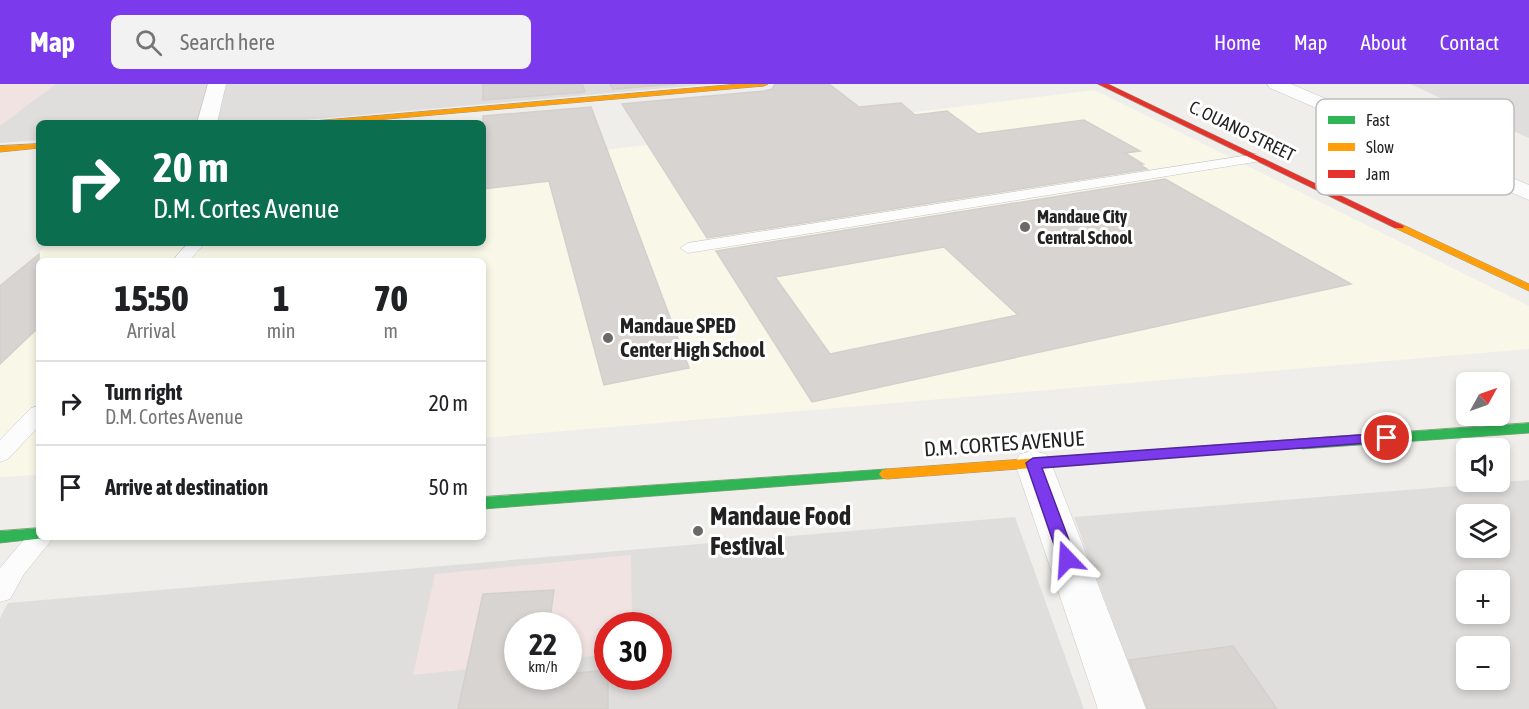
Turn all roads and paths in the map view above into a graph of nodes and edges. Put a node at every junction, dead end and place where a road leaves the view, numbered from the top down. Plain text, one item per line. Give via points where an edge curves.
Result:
1 (217, 84) edge
2 (764, 84) edge
3 (1102, 84) edge
4 (1276, 84) edge
5 (1316, 101) edge
6 (208, 120) edge
7 (350, 120) edge
8 (36, 146) edge
9 (0, 149) edge
10 (1256, 158) junction
11 (1316, 187) edge
12 (1514, 187) edge
13 (1529, 193) edge
14 (1334, 195) edge
15 (194, 246) edge
16 (688, 248) dead end
17 (183, 258) edge
18 (1529, 288) edge
19 (36, 415) edge
20 (1529, 428) edge
21 (0, 454) edge
22 (1033, 463) junction
23 (486, 503) edge
24 (36, 536) edge
25 (0, 537) edge
26 (37, 540) edge
27 (0, 591) edge
28 (1122, 709) edge

1 - 6 street
2 - 7 main road
3 - 10 main road, C. OUANO STREET
4 - 5 street
8 - 9 main road
10 - 11 main road, C. OUANO STREET
10 - 16 lane
12 - 13 street
14 - 18 main road, C. OUANO STREET
15 - 17 lane
19 - 21 lane
20 - 22 main road, D.M. CORTES AVENUE
22 - 23 main road, D.M. CORTES AVENUE
22 - 28 street
24 - 25 main road
26 - 27 lane

